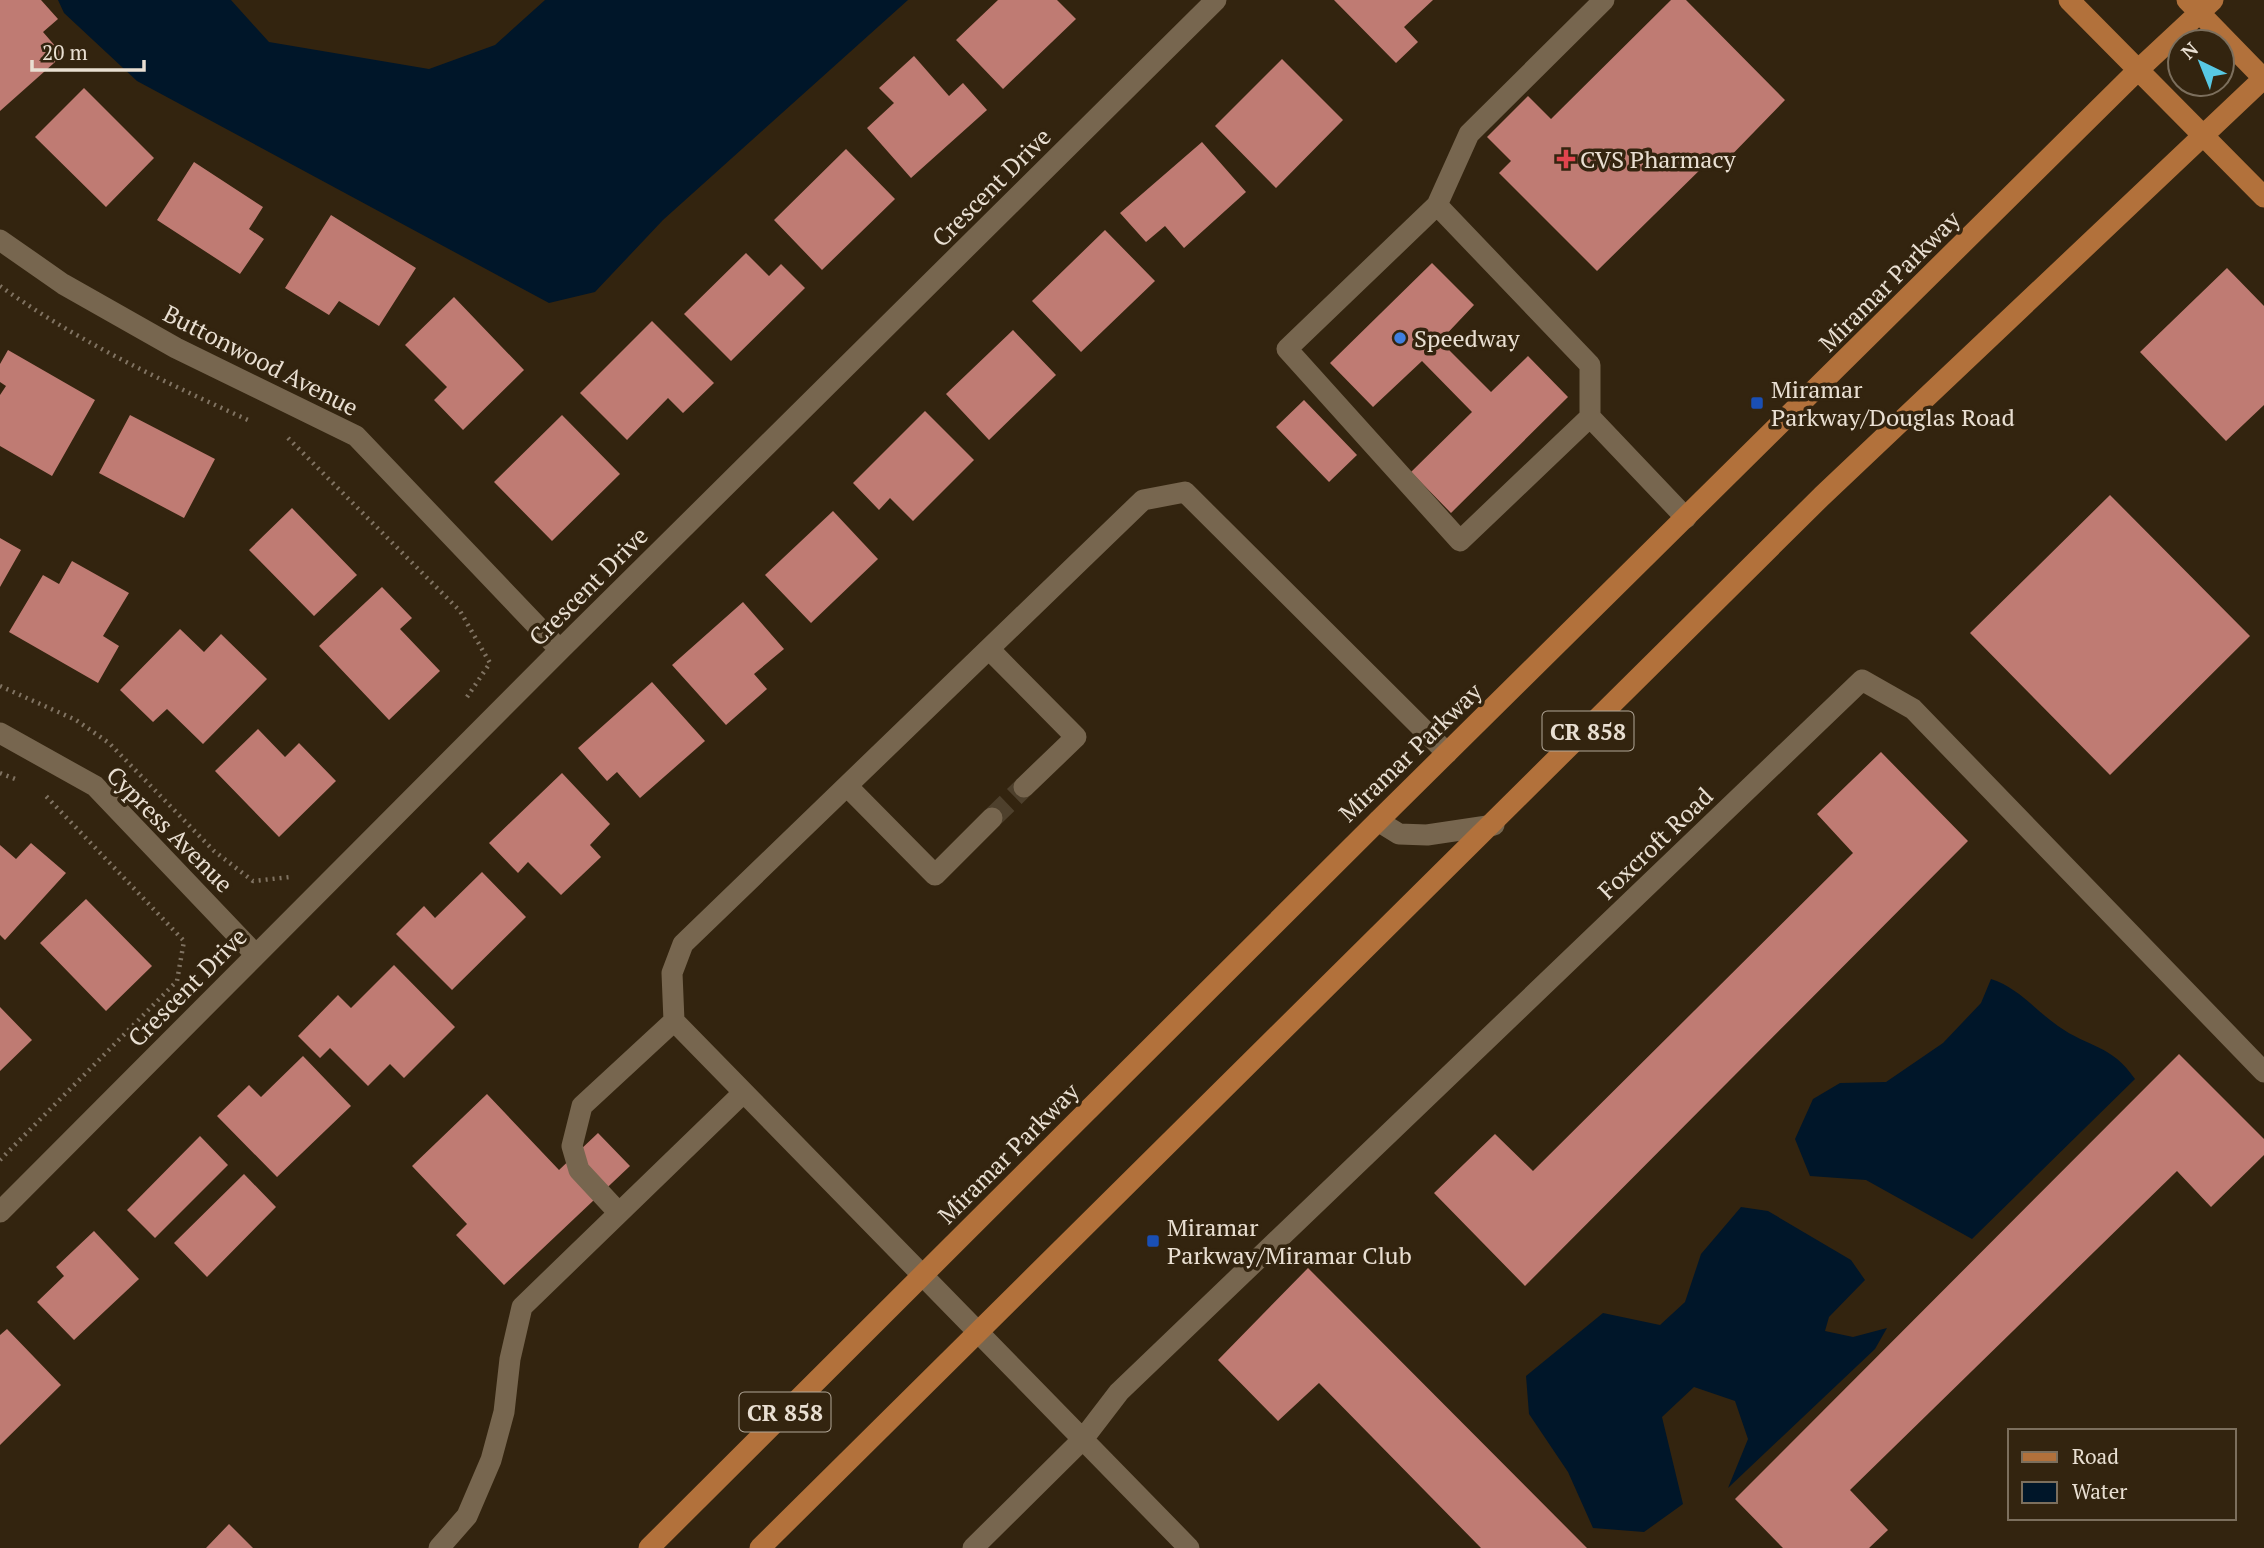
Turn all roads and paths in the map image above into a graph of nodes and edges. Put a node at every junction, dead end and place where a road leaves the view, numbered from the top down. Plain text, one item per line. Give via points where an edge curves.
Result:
1 (1216, 0) edge
2 (1604, 0) edge
3 (2069, 0) edge
4 (2200, 4) edge
5 (2138, 70) junction
6 (2264, 78) edge
7 (2203, 136) junction
8 (2264, 197) edge
9 (1437, 205) junction
10 (0, 240) edge
11 (0, 286) edge
12 (1590, 417) junction
13 (251, 421) dead end
14 (286, 437) dead end
15 (1686, 518) junction
16 (989, 649) junction
17 (560, 650) junction
18 (0, 687) edge
19 (461, 706) dead end
20 (0, 733) edge
21 (1447, 753) junction
22 (0, 772) edge
23 (24, 782) dead end
24 (847, 786) junction
25 (37, 787) dead end
26 (1024, 787) tunnel mouth
27 (992, 818) tunnel mouth
28 (1378, 821) junction
29 (1494, 825) junction
30 (292, 877) dead end
31 (257, 954) junction
32 (674, 1021) junction
33 (2264, 1072) edge
34 (743, 1093) junction
35 (0, 1160) edge
36 (0, 1212) edge
37 (618, 1213) junction
38 (921, 1276) junction
39 (979, 1334) junction
40 (1083, 1439) junction
41 (439, 1548) edge
42 (649, 1548) edge
43 (760, 1548) edge
44 (973, 1548) edge
45 (1189, 1548) edge

1 - 17 street, Crescent Drive
2 - 9 street via 1469,134
3 - 5 main road
4 - 5 main road, Miramar Parkway / CR 858
4 - 6 main road
5 - 7 main road
5 - 15 main road, Miramar Parkway / CR 858
6 - 7 main road, CR 858
7 - 8 main road
7 - 29 main road, CR 858 via 1822,496
9 - 12 street via 1590,365
9 - 12 street via 1287,349 1460,541
10 - 17 street, Buttonwood Avenue via 63,284 176,348 356,436
11 - 13 path via 51,322
12 - 15 street
14 - 19 path via 460,611 490,663
15 - 21 main road, Miramar Parkway / CR 858
16 - 21 street via 1143,500 1185,492
16 - 24 street
16 - 26 street via 1076,737
17 - 31 street, Crescent Drive
18 - 30 path via 76,720 109,743 214,851 253,881
20 - 31 street, Cypress Avenue via 94,786
21 - 28 main road, Miramar Parkway / CR 858
22 - 23 path
24 - 27 street via 935,875
24 - 32 street via 683,944 672,972
25 - 35 path via 184,941 177,981
28 - 29 street via 1399,834 1427,835
28 - 38 main road, Miramar Parkway / CR 858
29 - 39 main road, CR 858
31 - 36 street, Crescent Drive
32 - 34 street
32 - 37 street via 582,1106 572,1146 579,1170
33 - 40 street, Foxcroft Road via 1913,709 1862,680 1119,1392
34 - 37 street
34 - 38 street
37 - 41 street via 522,1307 491,1460 467,1516
38 - 39 street
38 - 42 main road, Miramar Parkway / CR 858
39 - 40 street
39 - 43 main road, CR 858
40 - 44 street, Foxcroft Road
40 - 45 street

